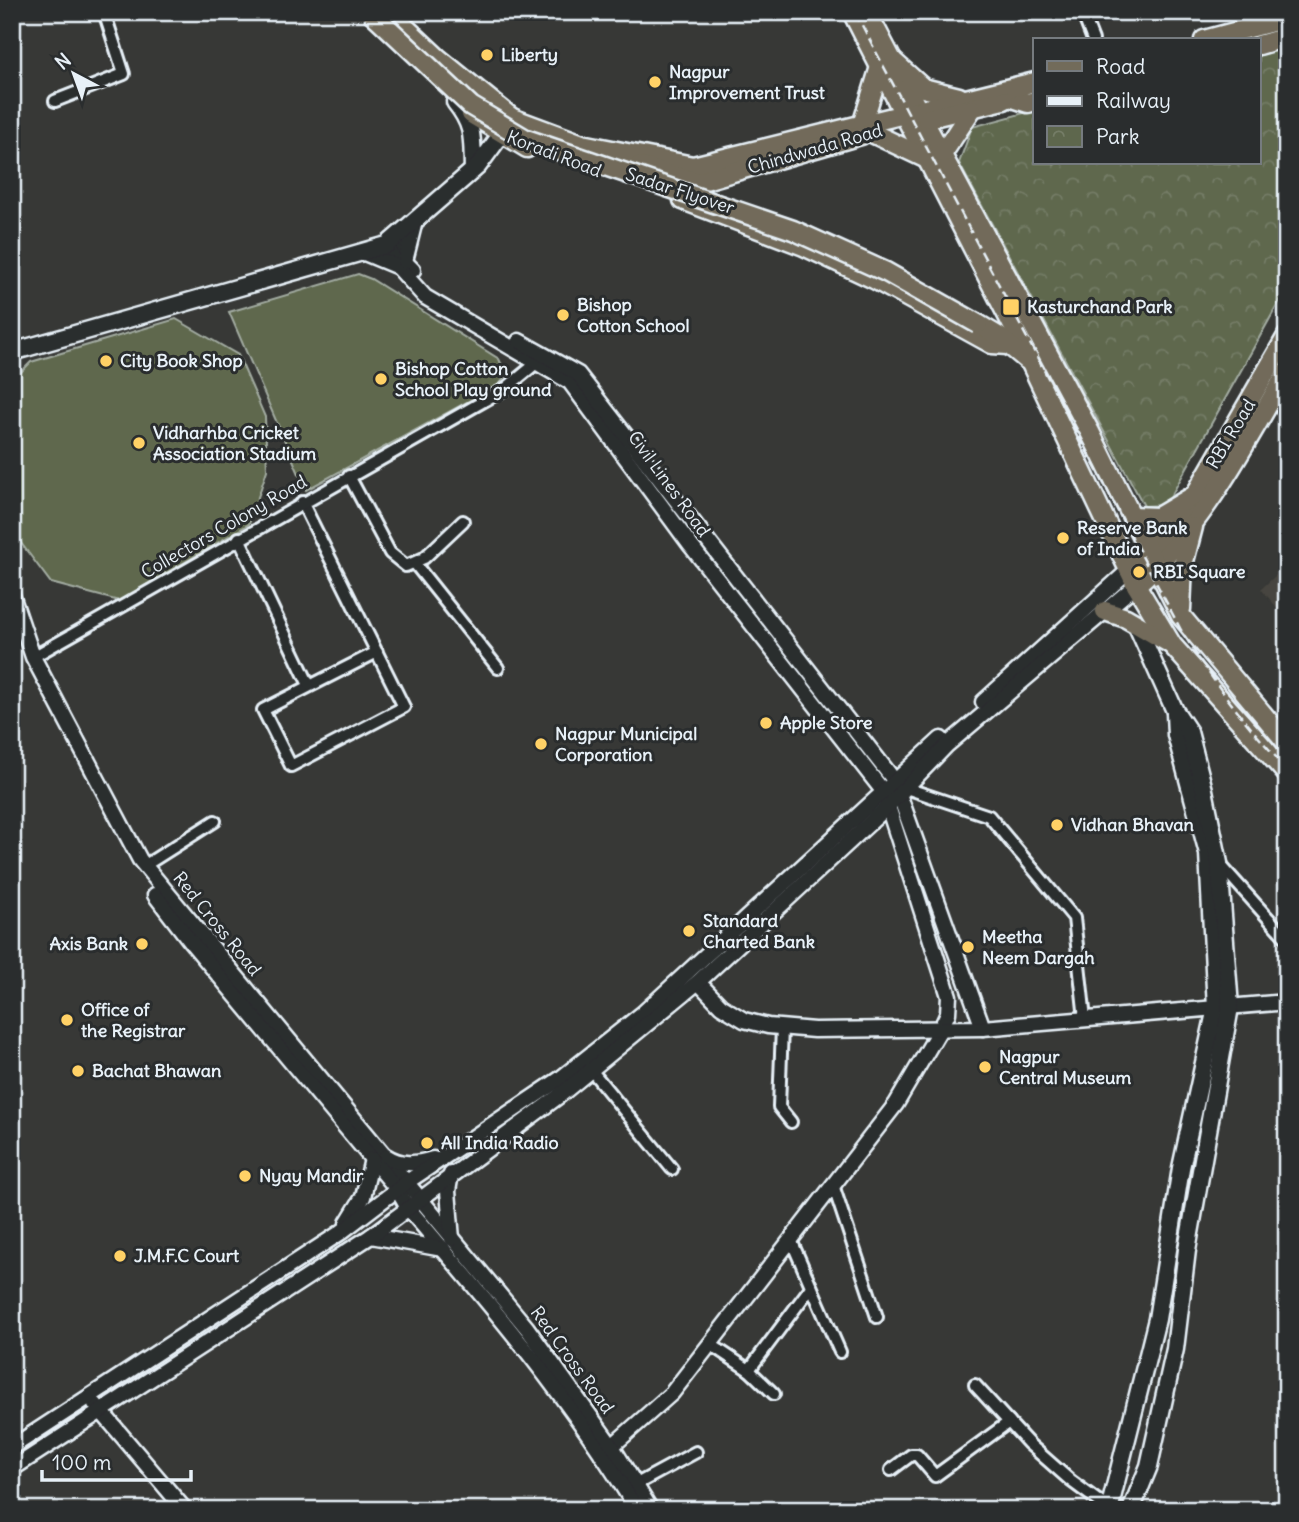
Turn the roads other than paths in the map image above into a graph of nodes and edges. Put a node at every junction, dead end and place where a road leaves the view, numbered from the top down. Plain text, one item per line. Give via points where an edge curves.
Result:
1 (104, 12) edge
2 (361, 12) edge
3 (371, 12) edge
4 (379, 12) edge
5 (389, 12) edge
6 (852, 12) edge
7 (867, 12) edge
8 (1082, 12) edge
9 (1287, 18) edge
10 (1287, 27) edge
11 (1287, 37) edge
12 (1092, 38) edge
13 (1212, 38) edge
14 (1246, 38) edge
15 (1260, 45) edge
16 (886, 64) junction
17 (1029, 94) edge
18 (55, 101) dead end
19 (455, 102) junction
20 (967, 103) junction
21 (913, 116) junction
22 (512, 118) junction
23 (866, 127) junction
24 (502, 135) junction
25 (943, 153) junction
26 (925, 158) junction
27 (718, 169) junction
28 (473, 170) junction
29 (601, 173) junction
30 (415, 221) junction
31 (391, 241) junction
32 (362, 252) junction
33 (401, 265) junction
34 (979, 319) junction
35 (1038, 334) junction
36 (1287, 336) edge
37 (1012, 339) junction
38 (12, 352) edge
39 (539, 361) junction
40 (1287, 372) edge
41 (349, 476) junction
42 (1195, 495) junction
43 (302, 502) junction
44 (1132, 516) junction
45 (463, 522) dead end
46 (1193, 527) junction
47 (239, 538) junction
48 (1149, 549) junction
49 (415, 564) junction
50 (1157, 567) junction
51 (1132, 578) junction
52 (12, 595) edge
53 (1105, 611) junction
54 (1181, 616) junction
55 (12, 617) edge
56 (1136, 624) junction
57 (1172, 645) junction
58 (377, 652) junction
59 (33, 657) junction
60 (498, 668) dead end
61 (309, 685) junction
62 (1287, 743) edge
63 (1287, 774) edge
64 (883, 791) junction
65 (897, 792) junction
66 (215, 821) dead end
67 (1214, 858) junction
68 (144, 866) junction
69 (1287, 939) edge
70 (698, 982) junction
71 (1287, 1002) edge
72 (1223, 1008) junction
73 (1085, 1019) junction
74 (265, 1021) junction
75 (942, 1026) junction
76 (782, 1027) junction
77 (983, 1028) junction
78 (591, 1070) junction
79 (791, 1122) dead end
80 (452, 1153) junction
81 (375, 1156) junction
82 (672, 1169) dead end
83 (451, 1174) junction
84 (1179, 1179) junction
85 (833, 1185) junction
86 (1199, 1185) junction
87 (402, 1186) junction
88 (421, 1197) junction
89 (408, 1208) junction
90 (340, 1233) junction
91 (371, 1236) junction
92 (790, 1240) junction
93 (447, 1245) junction
94 (811, 1287) junction
95 (877, 1317) dead end
96 (710, 1344) junction
97 (840, 1352) dead end
98 (749, 1370) junction
99 (975, 1385) dead end
100 (774, 1394) dead end
101 (90, 1398) junction
102 (101, 1411) junction
103 (1009, 1422) junction
104 (12, 1447) edge
105 (696, 1452) dead end
106 (611, 1457) junction
107 (12, 1468) edge
108 (891, 1470) dead end
109 (629, 1481) junction
110 (639, 1507) edge
111 (1109, 1509) edge
112 (185, 1510) edge
113 (1131, 1510) edge

1 - 18 street via 124,74
2 - 19 main road, Koradi Road
3 - 34 main road, Sadar Flyover, bridge via 471,106 526,139 818,240
4 - 34 main road, Sadar Flyover via 470,95 530,134 768,211 876,257
5 - 22 main road
6 - 16 main road
7 - 16 main road
8 - 12 street
9 - 13 main road
10 - 14 main road
11 - 15 main road
16 - 20 main road via 923,88
16 - 21 main road
16 - 23 main road
17 - 20 main road
17 - 20 main road
19 - 24 main road, Koradi Road
19 - 28 main road via 469,120
20 - 21 main road, Chindwada Road
20 - 25 main road
21 - 23 main road, Chindwada Road
21 - 25 main road
21 - 26 main road
22 - 24 main road
22 - 27 main road via 558,137
23 - 26 main road
23 - 27 main road, Chindwada Road
24 - 28 main road
24 - 29 main road, Koradi Road
25 - 35 main road
26 - 37 main road
27 - 29 main road via 698,182 639,166
28 - 30 main road
29 - 37 main road, Koradi Road via 804,246 992,344
30 - 31 main road
30 - 33 street
31 - 32 main road
31 - 33 street
32 - 33 street
32 - 38 main road
33 - 39 street, Civil Lines Road via 425,297
33 - 65 street via 483,323 578,374
34 - 37 main road, Sadar Flyover
35 - 37 main road, Koradi Road
35 - 44 main road
36 - 42 main road, RBI Road
37 - 51 main road via 1028,357
39 - 41 street, Collectors Colony Road via 505,389
39 - 64 street, Civil Lines Road via 570,382 691,547
40 - 46 main road
41 - 43 street, Collectors Colony Road
41 - 49 street via 395,560 407,566
42 - 44 main road via 1158,517
42 - 48 main road, RBI Road
43 - 47 street, Collectors Colony Road
43 - 58 street
44 - 48 main road
45 - 49 street
46 - 50 main road
46 - 54 main road via 1183,565
47 - 59 street, Collectors Colony Road
47 - 61 street
48 - 50 main road
48 - 51 main road, RBI Road
49 - 60 street
50 - 51 main road
50 - 54 main road
51 - 53 street
51 - 57 main road
51 - 65 street
52 - 59 street, Red Cross Road
53 - 56 main road
53 - 65 street
54 - 62 main road
55 - 74 street via 28,659 136,870 191,942
56 - 57 main road
56 - 67 main road via 1175,711 1176,735
57 - 63 main road
58 - 61 street
58 - 61 street via 404,708 291,766 263,710
59 - 68 street, Red Cross Road
64 - 65 street, Civil Lines Road
64 - 80 street via 643,1013 561,1079
65 - 70 street
65 - 73 street via 989,816 1074,918
65 - 75 street via 948,996
65 - 77 street
66 - 68 street
67 - 69 street
67 - 72 main road
68 - 74 street, Red Cross Road
70 - 76 street via 732,1014
70 - 78 street
71 - 72 street
72 - 73 street
72 - 84 main road
72 - 86 main road
73 - 77 street
74 - 81 street, Red Cross Road
75 - 76 street
75 - 77 street
75 - 85 street via 896,1104
76 - 79 street via 779,1107
78 - 82 street
78 - 83 street
80 - 81 street via 417,1164
80 - 87 street
81 - 87 street, Red Cross Road
81 - 90 street via 363,1197
83 - 88 street
83 - 93 street
84 - 86 main road
84 - 111 main road via 1157,1320
85 - 92 street
85 - 95 street
86 - 113 main road via 1175,1349 1149,1466
87 - 88 street, Red Cross Road
87 - 89 street, Red Cross Road
87 - 90 street
88 - 89 street
88 - 93 street, Red Cross Road
89 - 91 street
89 - 93 street, Red Cross Road
90 - 101 street
91 - 93 street
91 - 102 street
92 - 94 street
92 - 96 street
93 - 106 street, Red Cross Road via 527,1328
94 - 97 street
94 - 98 street
96 - 98 street
96 - 106 street via 672,1393
98 - 100 street
99 - 103 street
101 - 102 street
101 - 104 street
102 - 107 street
102 - 112 street
103 - 108 street via 935,1476 917,1455
103 - 111 street via 1071,1481
105 - 109 street
106 - 109 street, Red Cross Road
109 - 110 street, Red Cross Road
111 - 113 street

